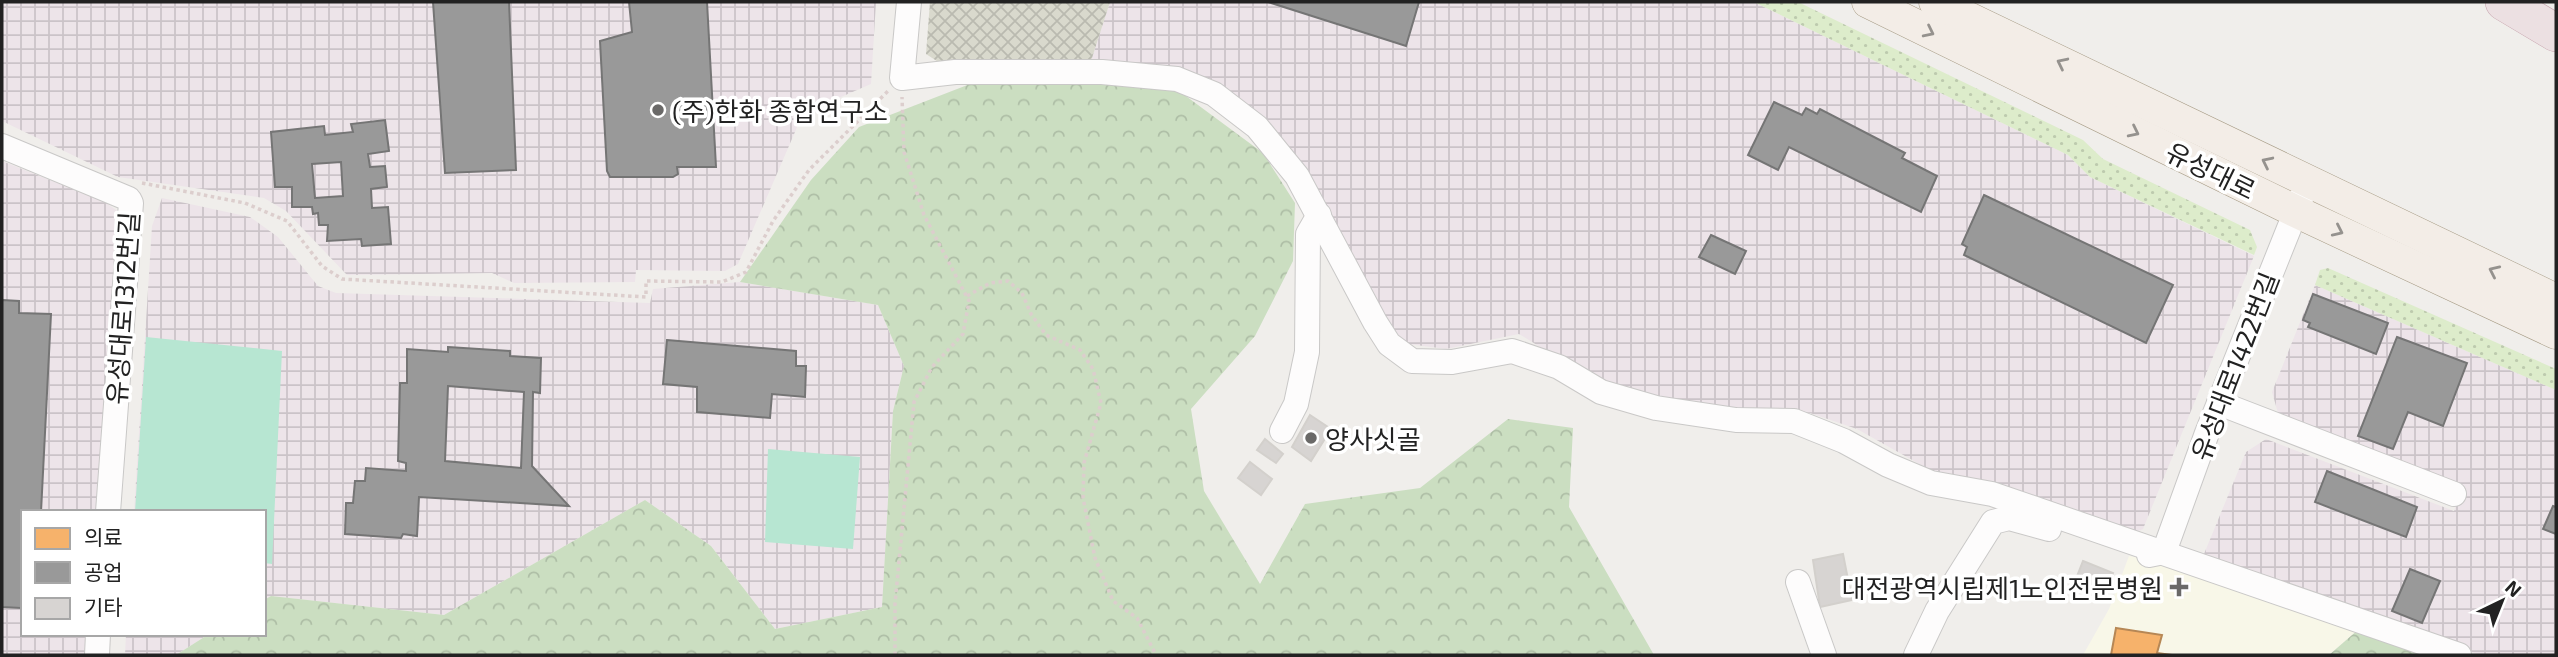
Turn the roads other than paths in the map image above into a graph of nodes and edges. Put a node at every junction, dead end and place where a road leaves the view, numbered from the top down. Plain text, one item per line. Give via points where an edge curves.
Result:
1 (909, 2) edge
2 (1868, 2) edge
3 (1935, 2) edge
4 (2504, 2) edge
5 (2556, 33) edge
6 (2, 146) edge
7 (2309, 182) junction
8 (2295, 211) junction
9 (1319, 215) junction
10 (2556, 300) edge
11 (2556, 333) edge
12 (2219, 403) junction
13 (1282, 431) dead end
14 (2454, 494) dead end
15 (108, 510) edge
16 (2164, 552) junction
17 (1798, 582) dead end
18 (98, 636) edge
19 (97, 655) edge
20 (1824, 655) edge
21 (1916, 655) edge
22 (2459, 655) edge

1 - 9 street via 902,78 955,72 1075,72 1177,79 1214,94 1257,127 1297,176
2 -> 8 main road, 유성대로
7 -> 3 main road, 유성대로
4 - 5 highway
6 - 15 street, 유성대로1312번길 via 131,203
7 - 8 street, 유성대로1422번길
10 -> 7 main road, 유성대로
8 -> 11 main road, 유성대로
8 - 12 street, 유성대로1422번길
9 - 13 street via 1308,234 1307,352 1296,404
9 - 16 street via 1375,322 1390,344 1412,361 1452,362 1512,351 1559,366 1601,392 1656,408 1736,420 1794,421 1931,483 1992,494
12 - 14 street
12 - 16 street, 유성대로1422번길
16 - 21 street via 2151,555 2009,518 1993,522 1937,611
16 - 22 street
17 - 20 street
18 - 19 street

